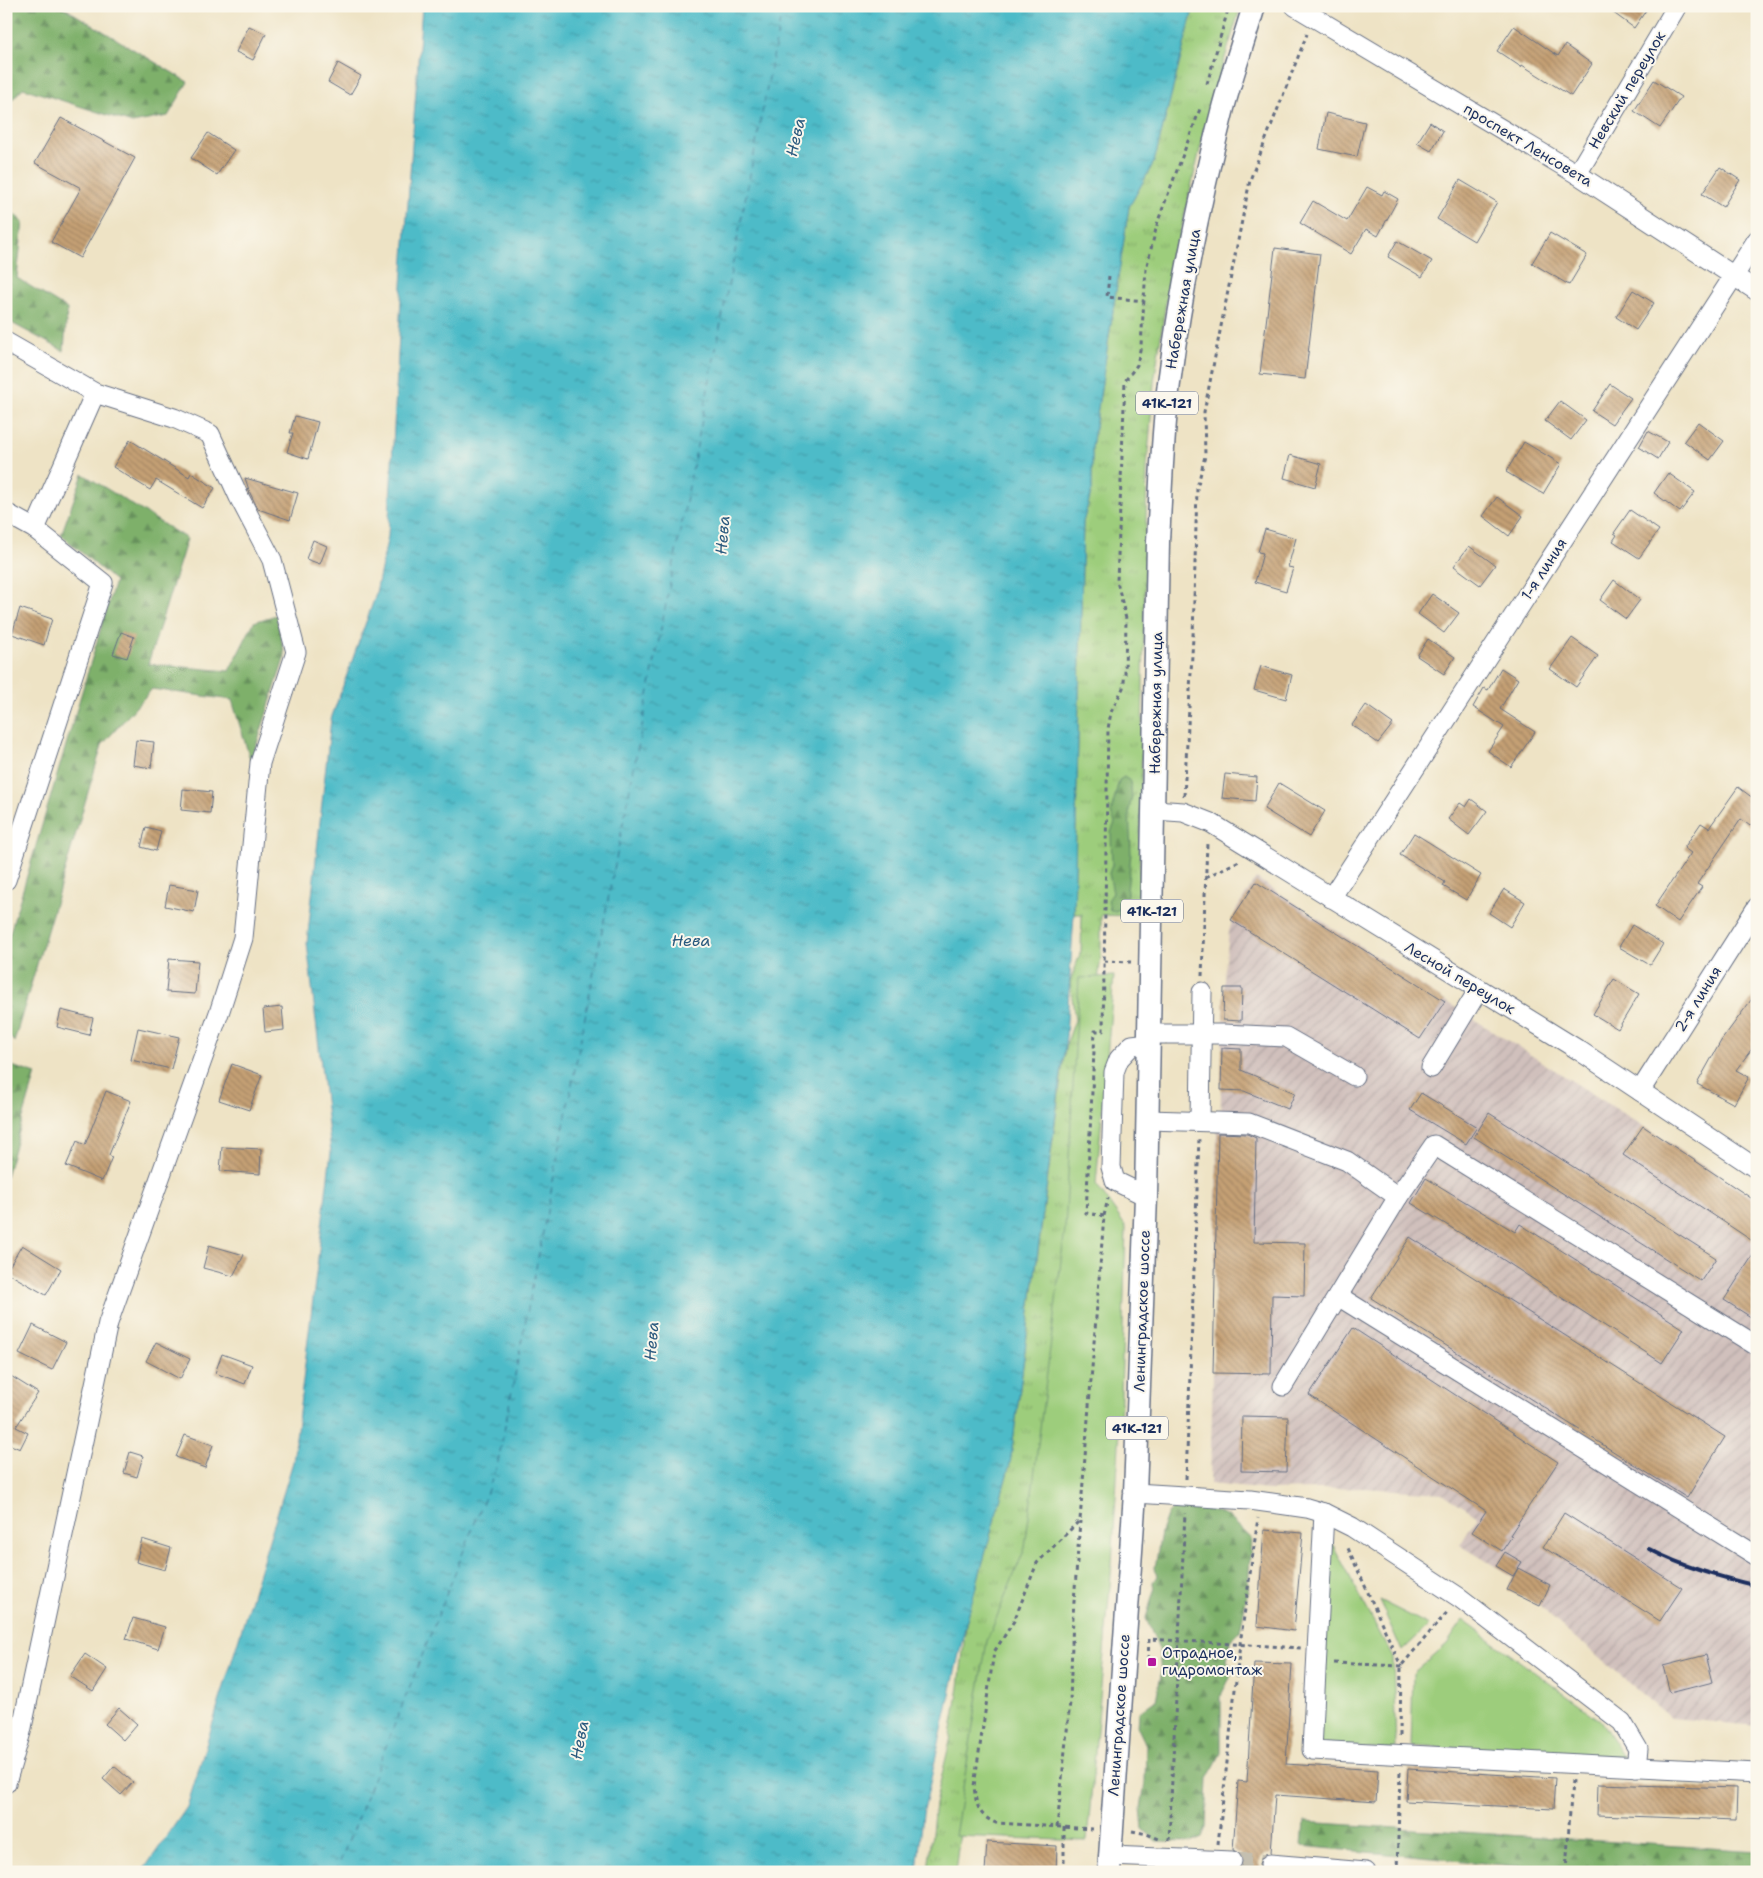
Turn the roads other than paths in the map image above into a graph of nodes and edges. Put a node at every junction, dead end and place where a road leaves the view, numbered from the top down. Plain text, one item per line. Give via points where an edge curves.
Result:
1 (1254, 6) edge
2 (1295, 6) edge
3 (1678, 6) edge
4 (1577, 174) junction
5 (1757, 240) edge
6 (1734, 276) junction
7 (1757, 291) edge
8 (6, 342) edge
9 (95, 393) junction
10 (6, 513) edge
11 (35, 529) junction
12 (1154, 810) junction
13 (6, 880) edge
14 (1331, 898) junction
15 (1757, 907) edge
16 (1479, 989) junction
17 (1202, 992) road end
18 (1200, 1034) junction
19 (1149, 1038) junction
20 (1431, 1068) dead end
21 (1354, 1076) dead end
22 (1640, 1091) junction
23 (1148, 1120) junction
24 (1200, 1120) junction
25 (1757, 1169) edge
26 (1146, 1196) junction
27 (1398, 1197) junction
28 (1338, 1296) junction
29 (1757, 1346) edge
30 (1282, 1386) dead end
31 (1134, 1493) junction
32 (1330, 1516) junction
33 (1757, 1556) edge
34 (1636, 1767) junction
35 (1757, 1773) edge
36 (6, 1783) edge
37 (1224, 1861) tunnel mouth
38 (1109, 1864) edge
39 (1282, 1867) tunnel mouth
40 (1341, 1871) edge
41 (1366, 1872) edge

1 - 12 main road, Набережная улица / 41К-121 via 1224,107 1199,211 1169,384 1158,541
2 - 4 street, проспект Ленсовета
3 - 4 street, Невский переулок
4 - 6 street, проспект Ленсовета
5 - 6 street, 1-я линия
6 - 7 street, проспект Ленсовета
6 - 14 street, 1-я линия
8 - 9 street
9 - 11 street
9 - 36 street via 174,418 210,434 272,560 296,652 260,763 243,938 108,1322 21,1732
10 - 11 street
11 - 13 street via 102,583
12 - 14 street, Лесной переулок via 1183,812 1211,823
12 - 19 main road, Ленинградское шоссе / 41К-121
14 - 16 street, Лесной переулок
15 - 22 street, 2-я линия
16 - 20 street
16 - 22 street, Лесной переулок
17 - 18 street
18 - 19 street
18 - 21 street via 1286,1037
18 - 24 street
19 - 23 main road, Ленинградское шоссе / 41К-121
19 - 26 street via 1132,1045 1119,1059 1114,1072 1112,1167 1115,1181
22 - 25 street, Лесной переулок
23 - 24 street
23 - 26 main road, Ленинградское шоссе / 41К-121
24 - 27 street via 1249,1123 1347,1161
26 - 31 main road, Ленинградское шоссе / 41К-121
27 - 28 street
27 - 29 street via 1434,1145
28 - 30 street
28 - 33 street
31 - 32 street via 1261,1502 1307,1508
31 - 38 main road, Ленинградское шоссе / 41К-121
32 - 34 street via 1460,1598 1622,1722 1638,1749
32 - 34 street via 1316,1656 1312,1750
34 - 35 street
37 - 38 street
39 - 40 street
40 - 41 street

